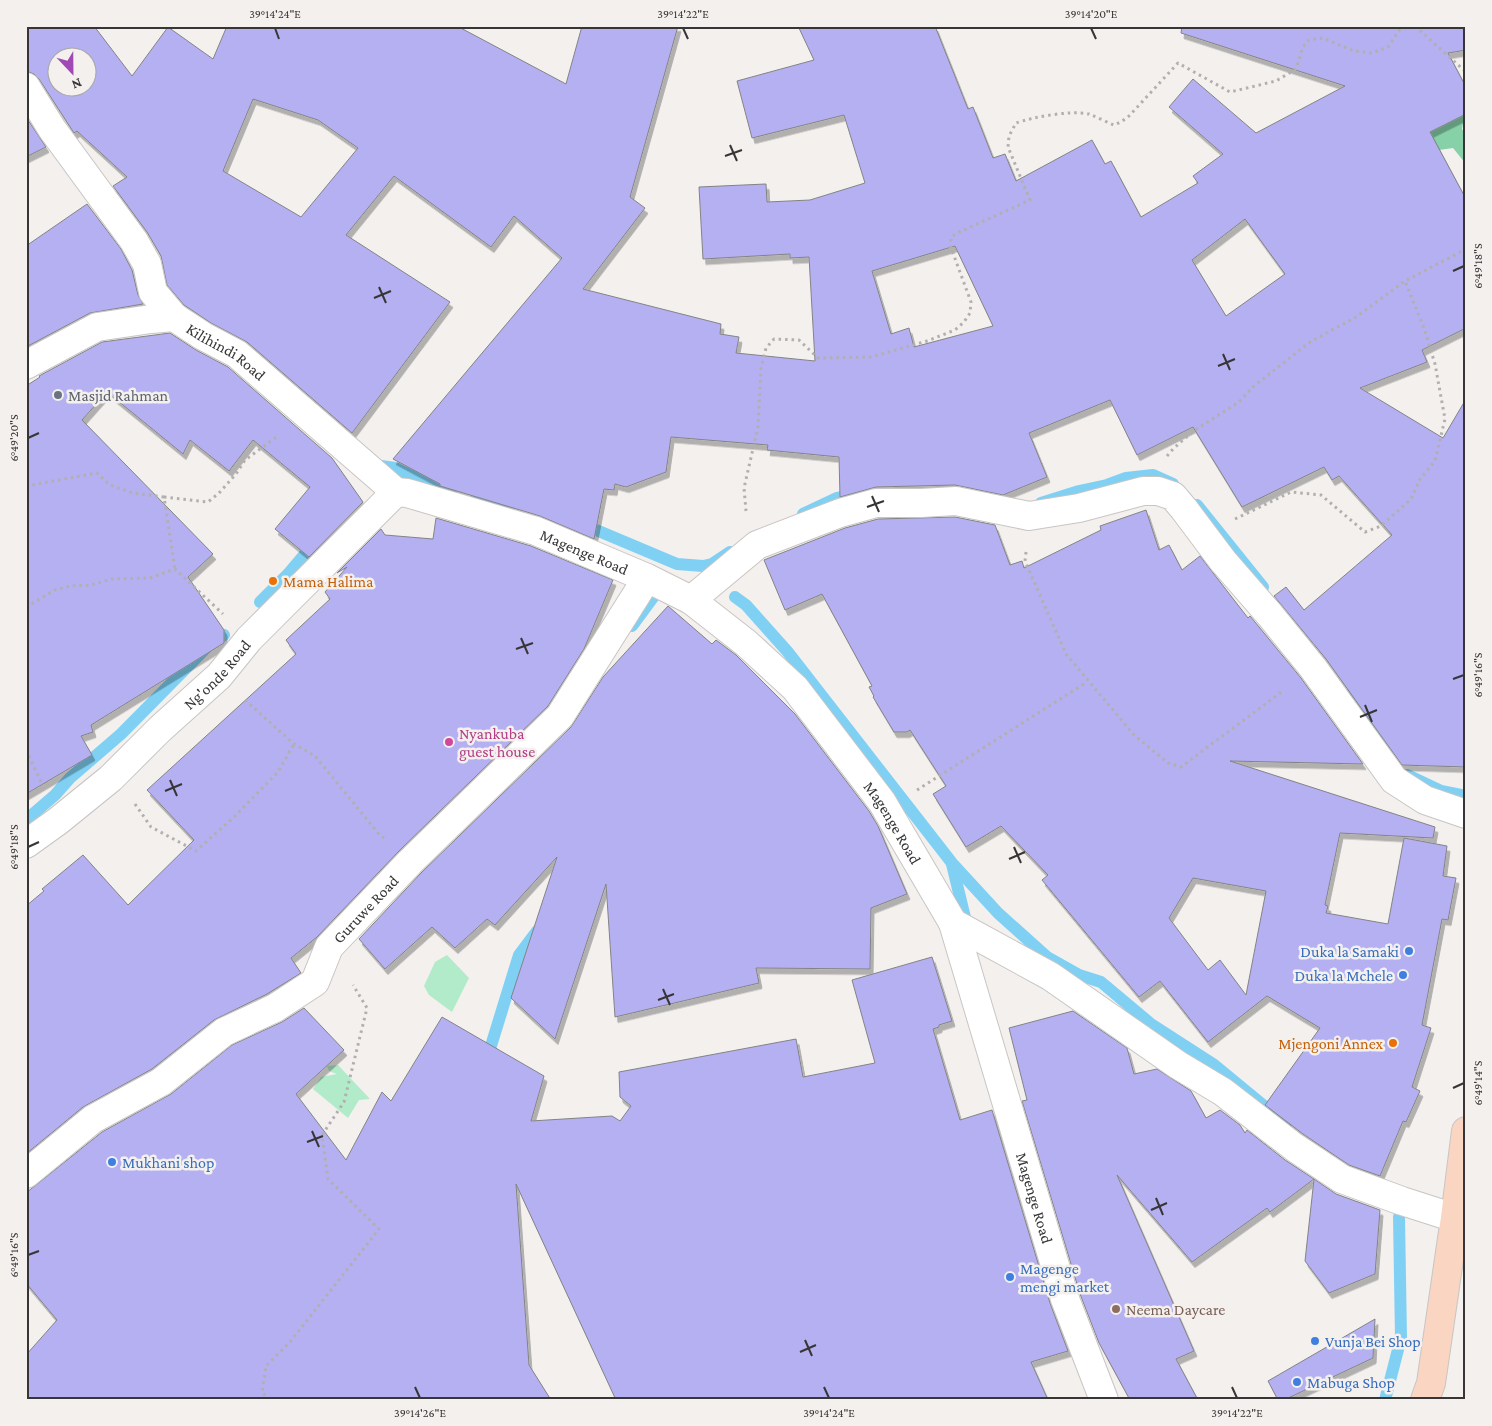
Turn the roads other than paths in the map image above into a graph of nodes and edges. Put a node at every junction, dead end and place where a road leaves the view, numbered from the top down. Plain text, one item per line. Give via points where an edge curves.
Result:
1 (26, 87) edge
2 (174, 317) junction
3 (26, 364) edge
4 (396, 492) junction
5 (648, 578) junction
6 (691, 600) junction
7 (1466, 814) edge
8 (26, 844) edge
9 (953, 924) junction
10 (1466, 1131) edge
11 (26, 1174) edge
12 (1455, 1218) junction
13 (1104, 1400) edge
14 (1425, 1400) edge

1 - 2 street via 134,241 147,264 153,292
2 - 3 street, Kilihindi Road via 96,327
2 - 4 street, Kilihindi Road via 237,354
4 - 5 street, Magenge Road via 536,531
4 - 8 street, Ng'onde Road via 249,639 219,676 111,778
5 - 6 street, Magenge Road
5 - 11 street, Guruwe Road via 560,716 328,947 315,982 275,1008 224,1032 161,1082 93,1119
6 - 7 street via 757,545 840,513 876,503 956,501 1029,516 1158,490 1172,496 1184,508 1204,537 1313,668 1394,780 1424,800
6 - 9 street, Magenge Road via 746,643 795,688 882,802
9 - 12 street via 1050,976 1178,1065 1223,1092 1294,1147 1342,1178
9 - 13 street, Magenge Road via 1065,1299
10 - 12 street
12 - 14 street via 1431,1383

